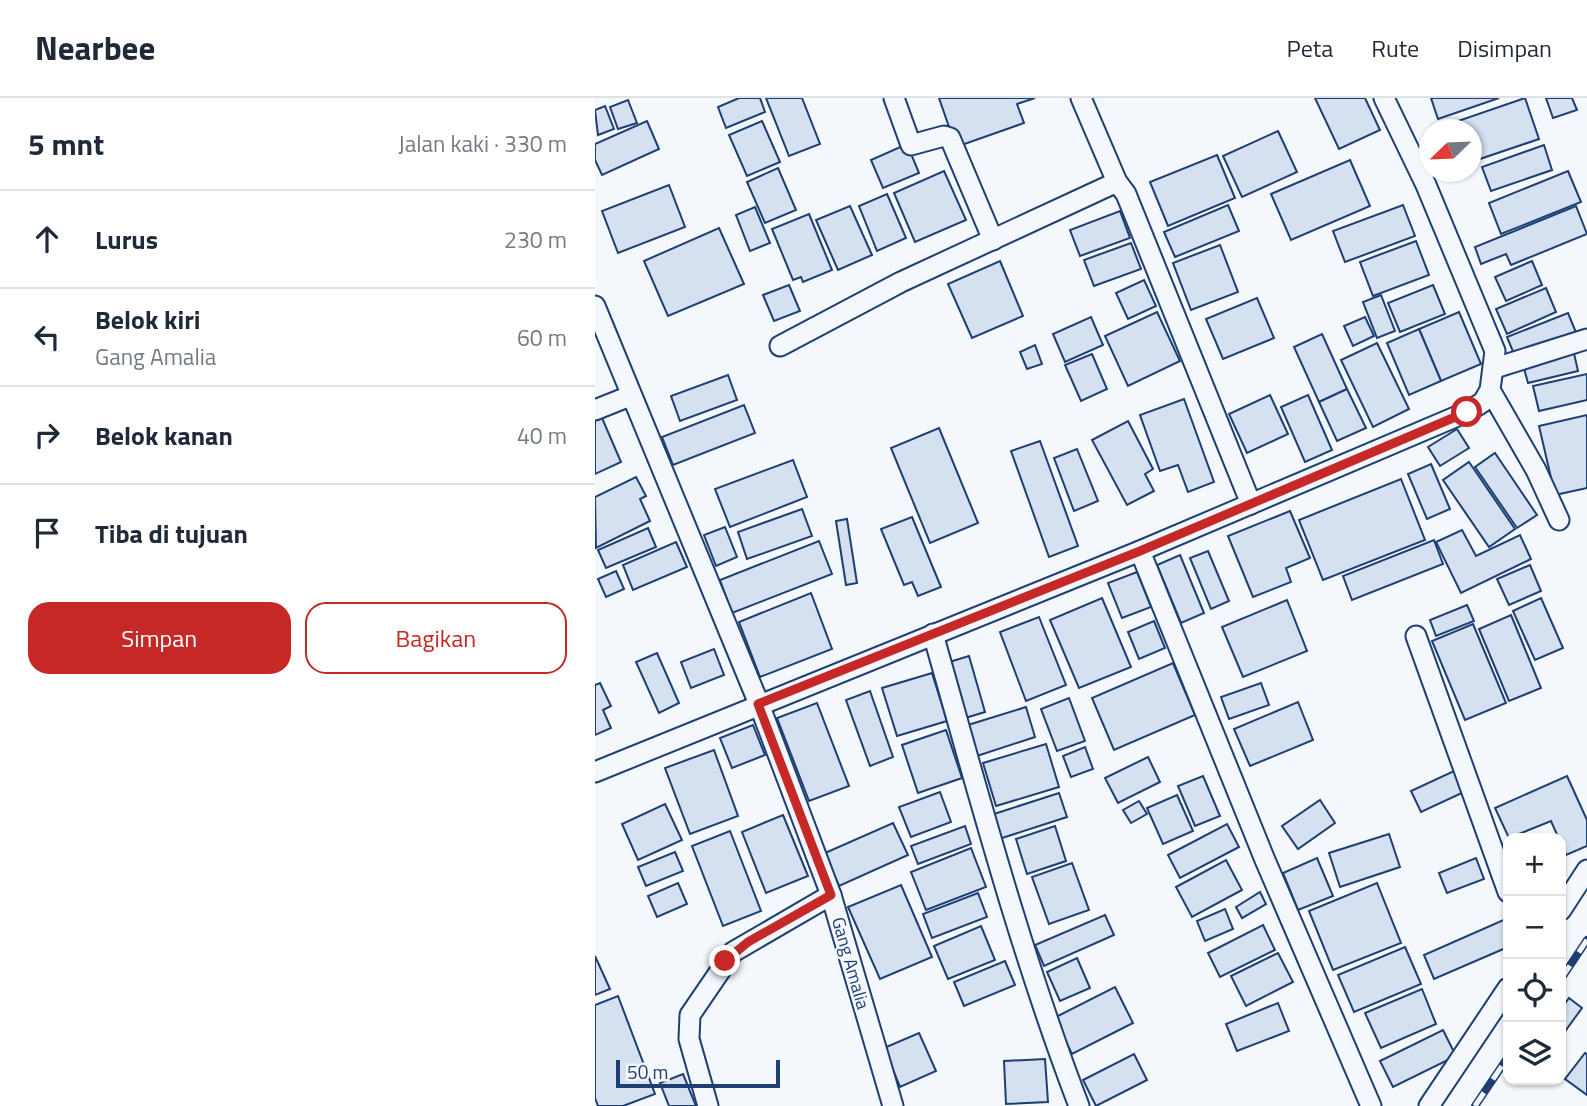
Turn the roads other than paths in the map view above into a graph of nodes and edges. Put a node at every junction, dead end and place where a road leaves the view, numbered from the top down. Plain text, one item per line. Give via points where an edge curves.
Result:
1 (894, 98) edge
2 (1081, 98) edge
3 (1384, 98) edge
4 (1117, 182) junction
5 (993, 240) junction
6 (595, 306) edge
7 (1587, 339) edge
8 (780, 346) dead end
9 (1495, 368) junction
10 (1490, 390) junction
11 (630, 396) junction
12 (595, 410) edge
13 (1251, 505) junction
14 (1559, 520) dead end
15 (1140, 551) junction
16 (933, 634) junction
17 (1416, 636) dead end
18 (758, 704) junction
19 (595, 772) edge
20 (1587, 870) edge
21 (1503, 878) edge
22 (831, 895) junction
23 (1566, 902) edge
24 (1503, 995) edge
25 (708, 1106) edge
26 (893, 1106) edge
27 (1079, 1106) edge
28 (1371, 1106) edge
29 (1429, 1106) edge

1 - 5 street via 911,145 950,138
2 - 4 street
3 - 9 street via 1488,329
4 - 5 street
4 - 13 street via 1126,194
5 - 8 street
6 - 11 street, Gang Amalia
7 - 9 street
9 - 10 street
10 - 13 street via 1483,402 1467,412
10 - 14 street
11 - 12 street
11 - 18 street, Gang Amalia
13 - 15 street
15 - 16 street
15 - 28 street
16 - 18 street
16 - 27 street via 1006,891
17 - 21 street
18 - 19 street
18 - 22 street, Gang Amalia
20 - 23 street
22 - 25 street via 733,952 690,1015 689,1039
22 - 26 street, Gang Amalia
24 - 29 street

